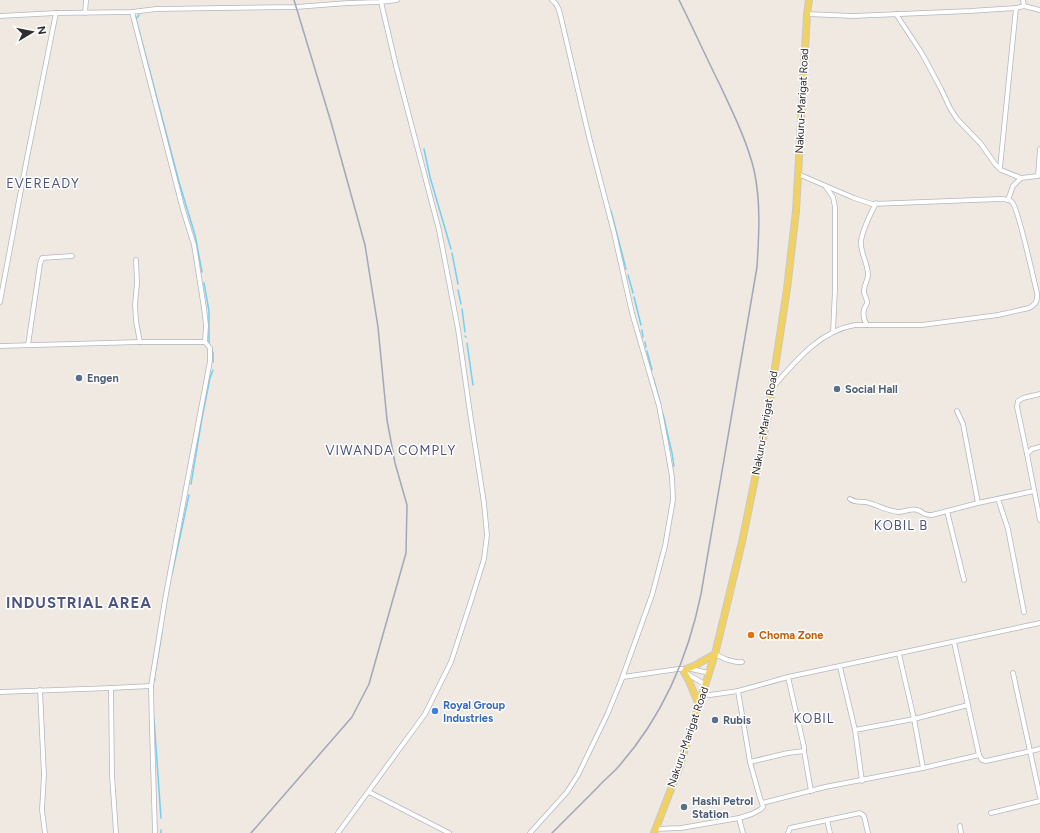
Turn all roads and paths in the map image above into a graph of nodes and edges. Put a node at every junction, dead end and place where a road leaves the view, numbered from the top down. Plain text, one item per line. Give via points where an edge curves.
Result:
1 (86, 0) edge
2 (397, 0) edge
3 (552, 0) edge
4 (809, 0) edge
5 (1022, 0) edge
6 (381, 2) junction
7 (1024, 6) junction
8 (1016, 8) junction
9 (1040, 10) edge
10 (132, 12) junction
11 (56, 13) junction
12 (85, 13) junction
13 (807, 14) junction
14 (896, 14) junction
15 (0, 16) edge
16 (1040, 149) edge
17 (1000, 168) junction
18 (798, 174) junction
19 (1039, 176) edge
20 (1021, 178) junction
21 (824, 185) junction
22 (1008, 200) junction
23 (876, 203) junction
24 (72, 256) dead end
25 (136, 260) dead end
26 (1038, 301) edge
27 (0, 302) edge
28 (867, 325) junction
29 (833, 332) junction
30 (140, 342) junction
31 (205, 342) junction
32 (28, 345) junction
33 (0, 346) edge
34 (772, 389) junction
35 (1040, 394) edge
36 (957, 411) dead end
37 (1040, 447) edge
38 (1027, 454) junction
39 (1034, 491) junction
40 (850, 499) dead end
41 (998, 499) junction
42 (978, 503) junction
43 (1038, 503) edge
44 (947, 511) junction
45 (1040, 520) edge
46 (964, 580) dead end
47 (1024, 612) dead end
48 (1040, 623) edge
49 (954, 642) junction
50 (715, 654) junction
51 (899, 654) junction
52 (742, 662) dead end
53 (840, 667) junction
54 (683, 670) junction
55 (709, 673) junction
56 (1013, 673) dead end
57 (623, 677) junction
58 (788, 677) junction
59 (706, 685) junction
60 (151, 686) junction
61 (112, 688) junction
62 (40, 690) junction
63 (738, 691) junction
64 (0, 692) edge
65 (702, 694) junction
66 (699, 705) junction
67 (968, 705) junction
68 (914, 719) junction
69 (855, 730) junction
70 (1040, 750) edge
71 (804, 751) junction
72 (1030, 751) junction
73 (979, 754) junction
74 (750, 762) junction
75 (924, 768) junction
76 (862, 781) junction
77 (811, 791) junction
78 (368, 792) junction
79 (1040, 797) edge
80 (1040, 800) edge
81 (762, 803) junction
82 (991, 813) dead end
83 (739, 818) junction
84 (827, 820) junction
85 (960, 826) dead end
86 (655, 831) edge
87 (681, 831) edge
88 (44, 833) edge
89 (116, 833) edge
90 (155, 833) edge
91 (338, 833) edge
92 (449, 833) edge
93 (530, 833) edge
94 (743, 833) edge
95 (788, 833) edge
96 (830, 833) edge
97 (868, 833) edge
98 (961, 833) edge

1 - 12 street
2 - 6 street
3 - 57 street via 559,10 632,313 659,406 672,477 673,500 662,557 652,595
4 - 13 main road, Nakuru-Marigat Road
5 - 7 street
6 - 10 street via 296,8 156,9
6 - 78 street via 439,230 458,329 487,535 484,559 451,662 425,714
7 - 8 street
7 - 9 street
8 - 14 street
8 - 17 street
10 - 12 street
10 - 31 street via 194,245 206,325
11 - 12 street
11 - 15 street
11 - 27 street
13 - 14 street
13 - 18 main road, Nakuru-Marigat Road
14 - 17 street via 921,52 957,119
16 - 19 street
17 - 20 street
18 - 21 street
18 - 34 main road, Nakuru-Marigat Road via 787,289
19 - 20 street
20 - 22 street via 1013,186
21 - 23 street via 854,198
21 - 29 street via 833,197 835,207
22 - 23 street
22 - 26 street via 1013,202 1016,210
23 - 28 street via 861,242 868,276 864,290 867,302 864,317
24 - 32 street via 42,258
25 - 30 street via 136,321
26 - 28 street via 1029,308 962,321 922,325
28 - 29 street via 848,326
29 - 34 street via 807,350
30 - 31 street
30 - 32 street
31 - 60 street via 210,348 210,361
32 - 33 street
34 - 50 main road, Nakuru-Marigat Road via 742,542
35 - 38 street via 1018,401
36 - 42 street
37 - 38 street via 1032,449
38 - 39 street
39 - 41 street
39 - 43 street
40 - 44 street via 898,512 914,510 924,515 932,515
41 - 42 street
41 - 47 street via 1008,529
42 - 44 street
43 - 45 street
44 - 46 street
48 - 49 street
49 - 51 street
49 - 67 street
50 - 52 street via 732,662
50 - 54 main road
50 - 55 main road, Nakuru-Marigat Road
51 - 53 street
51 - 68 street
53 - 58 street
53 - 69 street
54 - 55 street
54 - 57 street
54 - 59 street
54 - 66 main road
55 - 59 main road, Nakuru-Marigat Road
56 - 72 street
57 - 93 street via 578,775 567,792
58 - 63 street
58 - 71 street
59 - 65 main road, Nakuru-Marigat Road
60 - 61 street
60 - 90 street
61 - 62 street
61 - 89 street via 112,775
62 - 64 street
62 - 88 street
63 - 65 street
63 - 74 street
65 - 66 main road, Nakuru-Marigat Road
66 - 86 main road, Nakuru-Marigat Road
67 - 68 street
67 - 73 street
68 - 69 street
68 - 75 street
69 - 76 street
70 - 72 street
71 - 74 street
71 - 77 street
72 - 73 street via 986,761 982,760
72 - 79 street
73 - 75 street
74 - 81 street
75 - 76 street
76 - 77 street
77 - 81 street
78 - 91 street
78 - 92 street
80 - 82 street
81 - 83 street via 762,809
83 - 87 street
83 - 94 street
84 - 95 street via 790,828
84 - 96 street
84 - 97 street via 860,813 864,816
85 - 98 street
86 - 87 street

